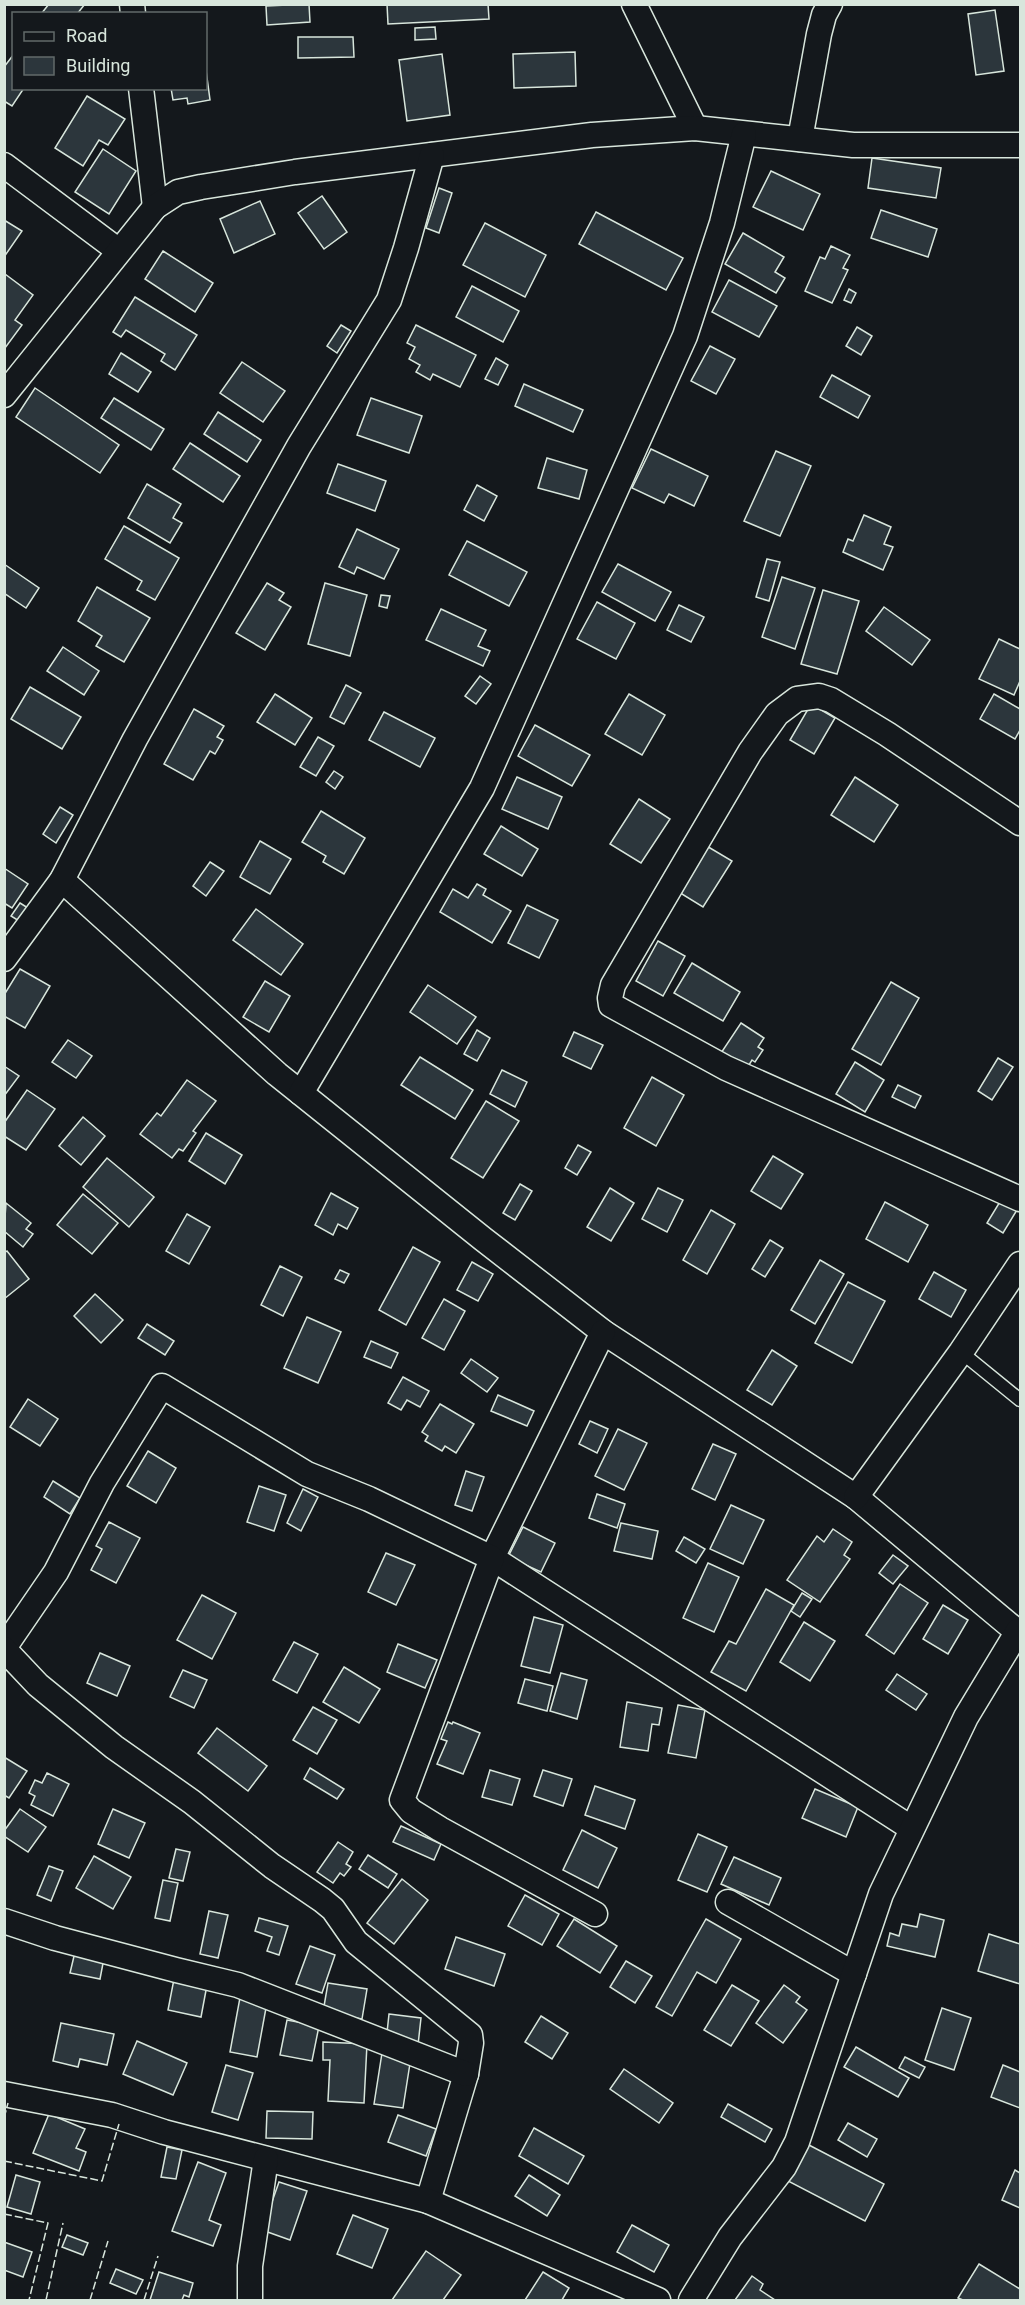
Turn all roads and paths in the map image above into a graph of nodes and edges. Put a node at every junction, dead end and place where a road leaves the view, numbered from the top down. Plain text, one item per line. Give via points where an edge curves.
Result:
1 (634, 4) edge
2 (830, 4) edge
3 (141, 90) edge
4 (695, 128) junction
5 (744, 134) junction
6 (800, 139) junction
7 (1020, 145) edge
8 (432, 154) junction
9 (4, 165) edge
10 (154, 207) junction
11 (119, 251) junction
12 (4, 395) edge
13 (1020, 823) edge
14 (62, 880) junction
15 (4, 959) edge
16 (301, 1093) junction
17 (1020, 1199) edge
18 (1020, 1264) edge
19 (603, 1332) junction
20 (961, 1352) junction
21 (1020, 1401) edge
22 (856, 1497) junction
23 (492, 1558) junction
24 (1019, 1633) edge
25 (4, 1648) edge
26 (911, 1828) junction
27 (728, 1902) dead end
28 (595, 1914) dead end
29 (4, 1921) edge
30 (854, 1974) junction
31 (466, 2074) junction
32 (4, 2094) edge
33 (266, 2159) junction
34 (428, 2201) junction
35 (250, 2301) edge
36 (658, 2301) edge
37 (691, 2301) edge

1 - 4 street
2 - 6 street via 819,34
3 - 10 street
4 - 5 street
4 - 8 street via 592,135
5 - 6 street
5 - 16 street via 722,223 685,336 482,788
6 - 7 street via 853,145
8 - 10 street via 201,187 178,192
8 - 14 street via 389,300 299,446 135,739
9 - 11 street
10 - 11 street
11 - 12 street
13 - 17 street via 831,700 819,696 797,699 777,714 750,752 613,985 610,998 611,1005 726,1068
14 - 15 street
14 - 16 street
16 - 19 street
18 - 20 street
19 - 22 street
19 - 23 street
20 - 21 lane
20 - 22 street
22 - 24 street
23 - 25 street via 307,1474 162,1386 102,1483 56,1572
23 - 26 street
23 - 28 street via 402,1800 411,1811 440,1829
24 - 26 street via 966,1717
25 - 31 street via 38,1684 114,1747 322,1900 356,1942 466,2030 471,2043
26 - 30 street via 881,1894
27 - 30 street
29 - 31 street via 176,1971 238,1984
30 - 37 street via 793,2150 773,2183 730,2236
31 - 34 street
32 - 33 street via 112,2115
33 - 34 street
33 - 35 street via 250,2266
34 - 36 street

